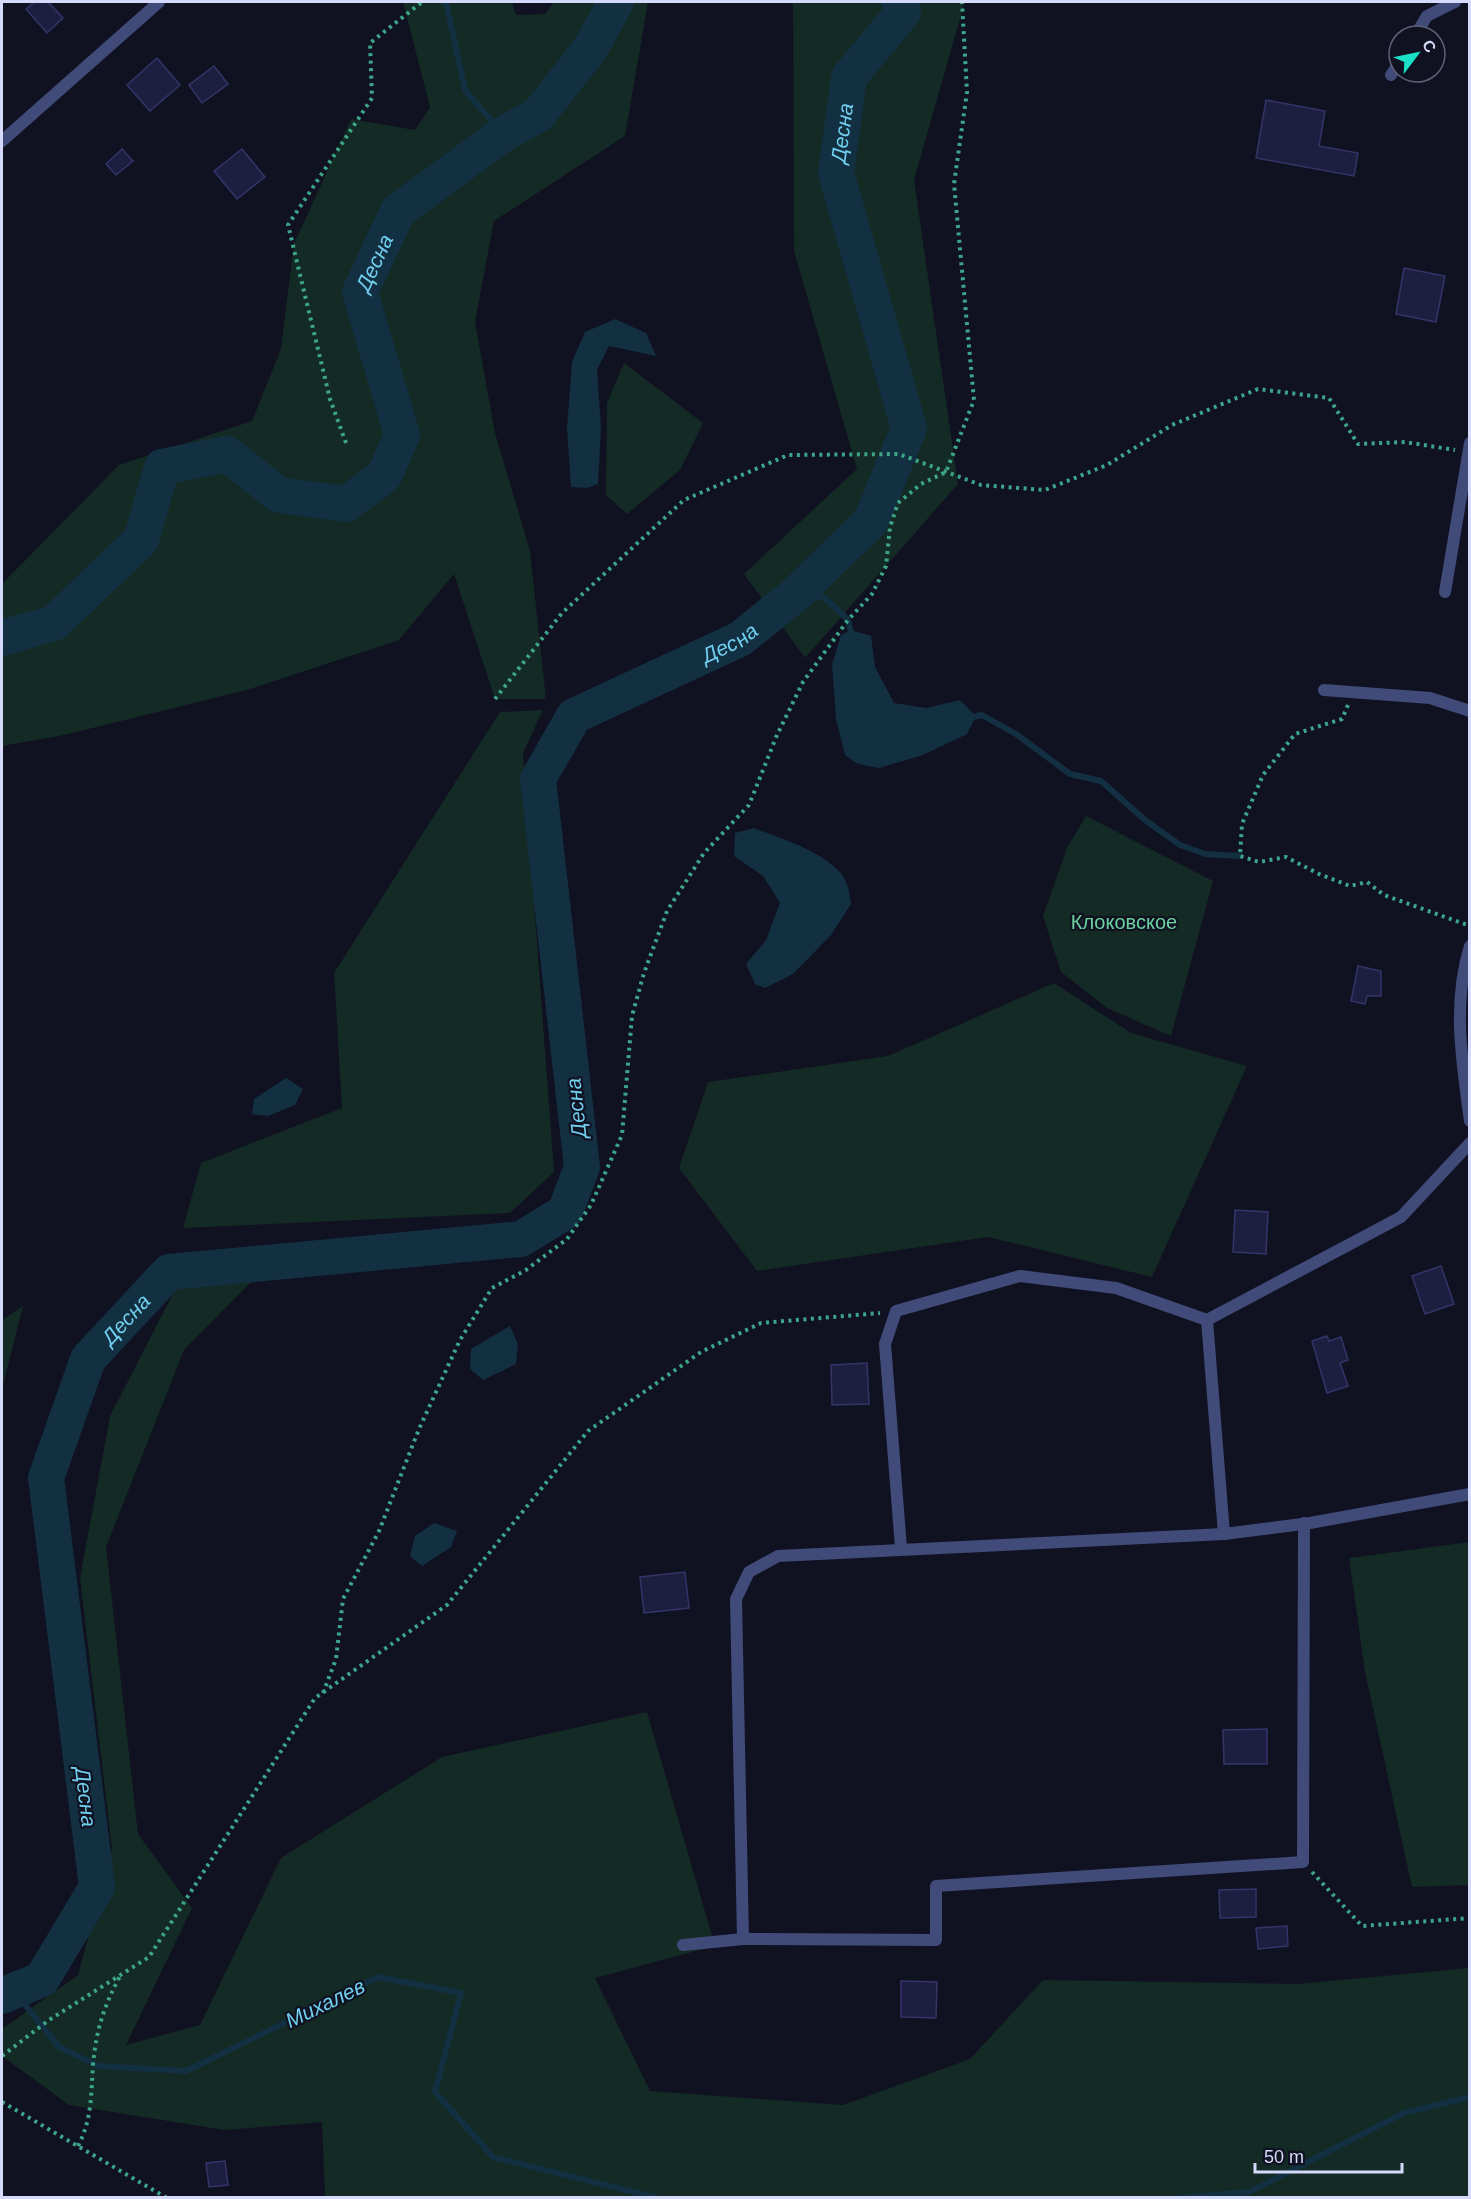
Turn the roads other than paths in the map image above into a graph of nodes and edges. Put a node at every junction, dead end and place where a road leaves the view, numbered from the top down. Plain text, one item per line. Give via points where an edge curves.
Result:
1 (159, 2) edge
2 (1455, 2) edge
3 (1422, 24) edge
4 (2, 141) edge
5 (1469, 447) edge
6 (1444, 592) dead end
7 (1324, 690) dead end
8 (1470, 711) edge
9 (1470, 946) edge
10 (1470, 1120) edge
11 (1470, 1143) edge
12 (1208, 1320) junction
13 (1470, 1494) edge
14 (1304, 1523) junction
15 (1224, 1534) junction
16 (901, 1548) junction
17 (743, 1939) junction
18 (683, 1945) dead end

1 - 4 street
2 - 3 street via 1427,16
5 - 6 street
7 - 8 street via 1430,698
9 - 10 street via 1462,969 1458,1008
11 - 12 street via 1401,1217
12 - 15 street
12 - 16 street via 1116,1288 1020,1276 896,1311 885,1344
13 - 14 street
14 - 15 street
14 - 17 street via 1303,1862 936,1886 936,1941
15 - 16 street
16 - 17 street via 778,1556 749,1572 736,1599
17 - 18 street

